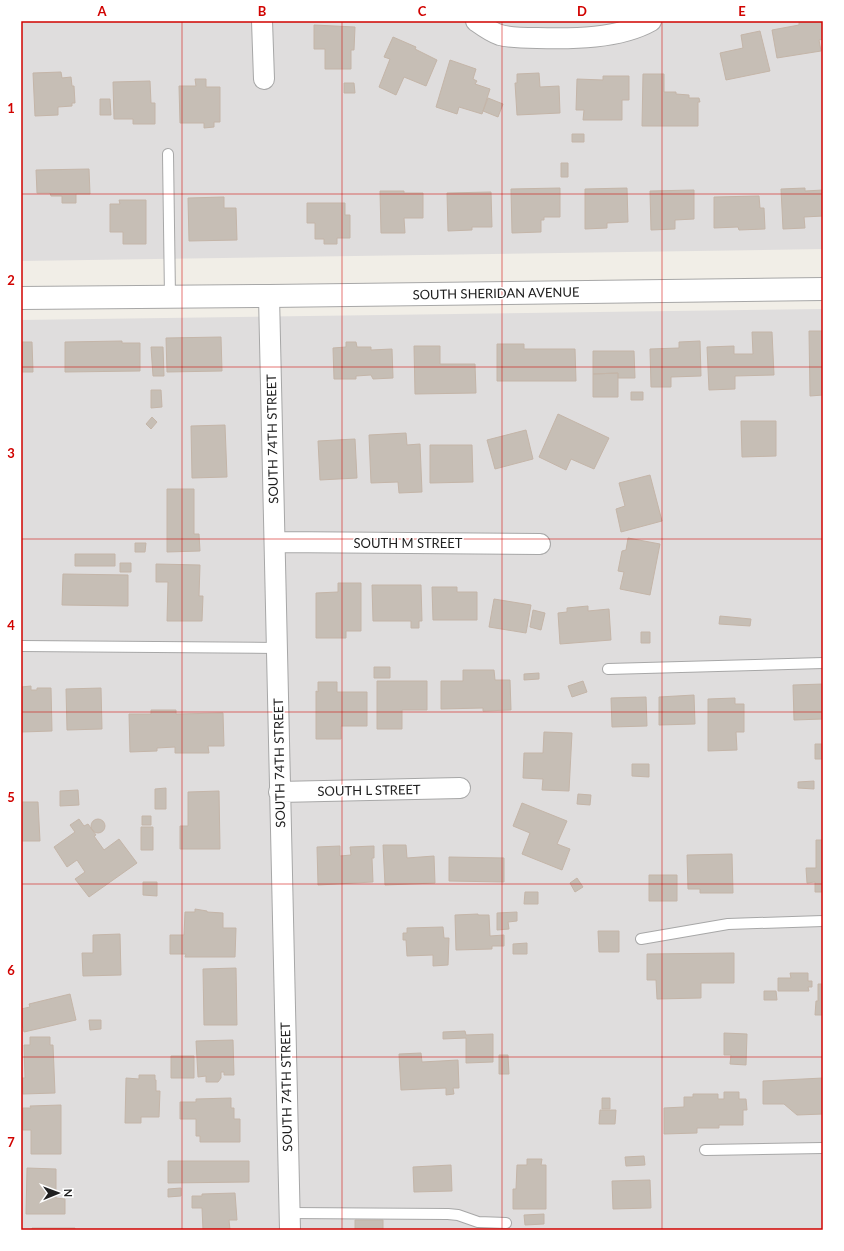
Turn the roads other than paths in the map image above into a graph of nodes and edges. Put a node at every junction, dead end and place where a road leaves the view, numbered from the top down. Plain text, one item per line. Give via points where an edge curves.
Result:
1 (262, 21) edge
2 (476, 21) edge
3 (651, 21) edge
4 (264, 79) dead end
5 (168, 154) dead end
6 (823, 289) edge
7 (269, 296) junction
8 (170, 297) junction
9 (21, 298) edge
10 (275, 542) junction
11 (540, 544) dead end
12 (21, 646) edge
13 (277, 648) junction
14 (823, 663) edge
15 (608, 669) dead end
16 (460, 788) dead end
17 (279, 792) junction
18 (823, 922) edge
19 (640, 939) dead end
20 (823, 1148) edge
21 (705, 1150) dead end
22 (289, 1221) edge
23 (506, 1223) dead end

1 - 4 street
2 - 3 street via 488,30 516,38 598,36 621,32
5 - 8 lane
6 - 7 street, SOUTH SHERIDAN AVENUE
7 - 8 street, SOUTH SHERIDAN AVENUE
7 - 10 street, SOUTH 74TH STREET
8 - 9 street, SOUTH SHERIDAN AVENUE
10 - 11 street, SOUTH M STREET
10 - 13 street, SOUTH 74TH STREET
12 - 13 lane
13 - 17 street, SOUTH 74TH STREET
14 - 15 lane
16 - 17 street, SOUTH L STREET
17 - 22 street, SOUTH 74TH STREET
18 - 19 lane via 728,924
20 - 21 lane
22 - 23 lane via 458,1214 478,1222

